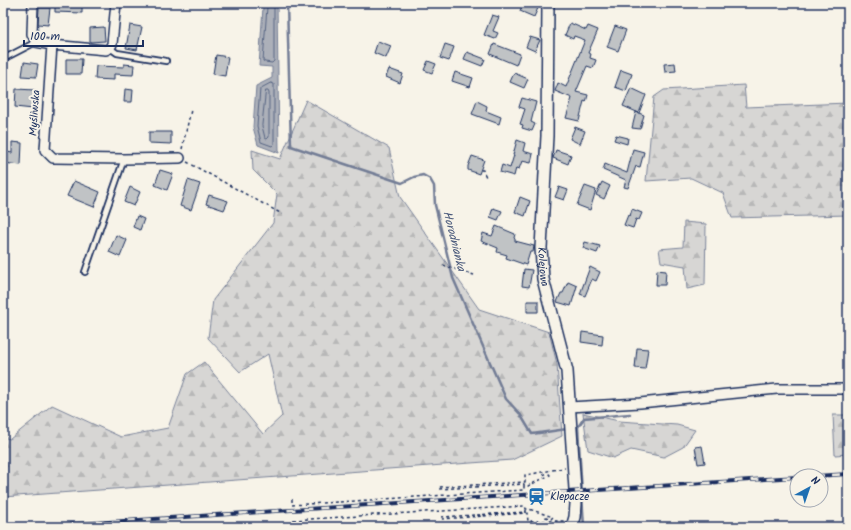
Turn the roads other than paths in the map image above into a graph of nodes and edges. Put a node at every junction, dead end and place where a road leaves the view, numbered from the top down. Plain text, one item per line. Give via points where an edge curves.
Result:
1 (33, 3) edge
2 (116, 3) edge
3 (548, 3) edge
4 (36, 42) junction
5 (52, 45) junction
6 (110, 48) junction
7 (3, 59) edge
8 (166, 61) dead end
9 (180, 158) road end
10 (124, 159) junction
11 (85, 272) dead end
12 (848, 389) edge
13 (569, 407) junction
14 (573, 524) edge

1 - 4 street via 32,34
2 - 6 street
3 - 13 street, Kolejowa via 547,136 541,248 543,279 567,371
4 - 5 street
4 - 7 lane
5 - 6 street via 106,50
5 - 10 street, Myśliwska via 45,150 53,158
6 - 8 lane via 117,53
9 - 10 street, Myśliwska
10 - 11 lane
12 - 13 street via 777,389 640,404
13 - 14 street, Kolejowa via 576,504

